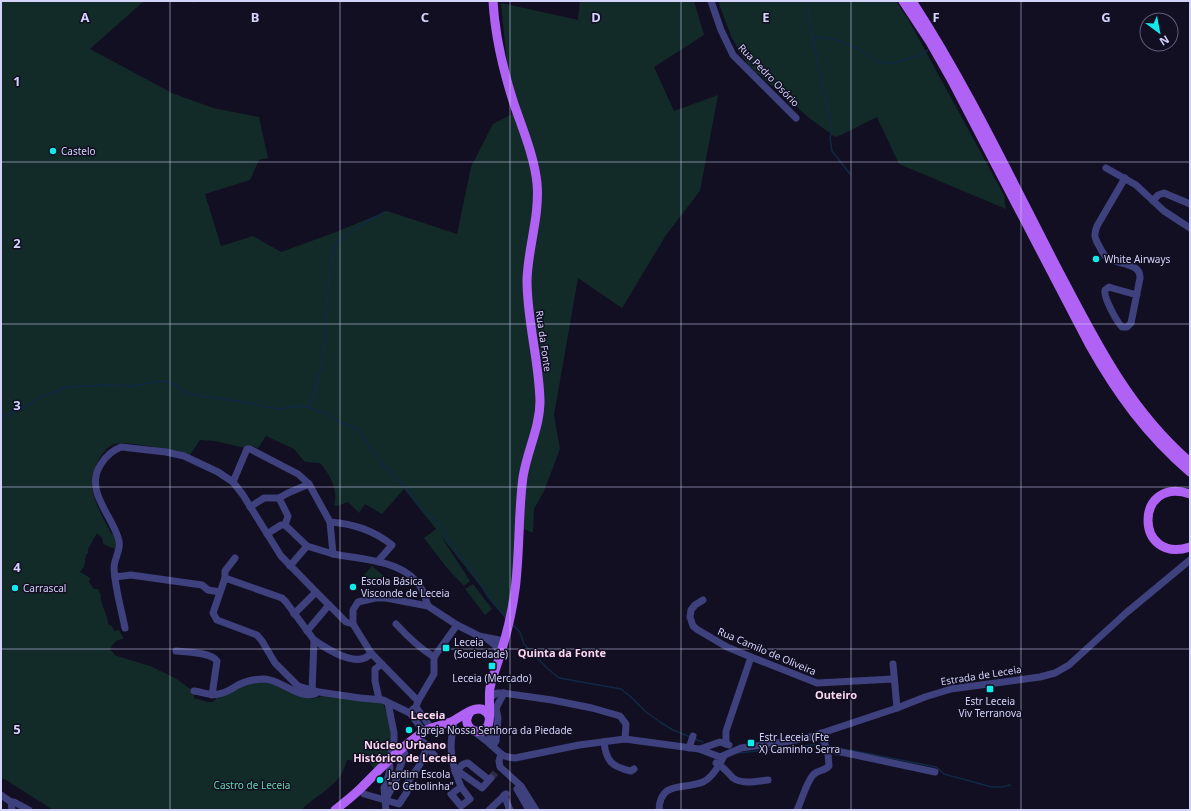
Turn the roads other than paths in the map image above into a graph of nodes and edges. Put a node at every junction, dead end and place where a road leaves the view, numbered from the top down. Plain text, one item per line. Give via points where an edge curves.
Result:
1 (493, 1) edge
2 (711, 1) edge
3 (903, 1) edge
4 (912, 1) edge
5 (796, 118) dead end
6 (1106, 168) dead end
7 (1125, 178) junction
8 (1153, 201) junction
9 (1190, 204) edge
10 (1190, 228) edge
11 (1137, 295) junction
12 (1190, 462) edge
13 (1190, 472) edge
14 (233, 482) junction
15 (309, 484) junction
16 (1190, 494) edge
17 (279, 498) junction
18 (251, 513) junction
19 (330, 522) junction
20 (285, 525) junction
21 (267, 534) junction
22 (307, 546) junction
23 (1190, 547) edge
24 (333, 554) junction
25 (234, 558) dead end
26 (1190, 560) edge
27 (379, 562) junction
28 (290, 566) junction
29 (115, 577) junction
30 (225, 578) junction
31 (220, 592) junction
32 (316, 592) junction
33 (703, 600) dead end
34 (329, 605) junction
35 (428, 606) junction
36 (294, 614) junction
37 (353, 624) junction
38 (396, 624) dead end
39 (457, 625) junction
40 (125, 628) dead end
41 (307, 631) junction
42 (486, 638) junction
43 (314, 640) junction
44 (504, 641) junction
45 (176, 651) dead end
46 (371, 653) junction
47 (500, 655) junction
48 (434, 657) junction
49 (751, 657) junction
50 (382, 664) junction
51 (893, 664) dead end
52 (894, 679) junction
53 (194, 690) dead end
54 (315, 691) junction
55 (490, 691) junction
56 (504, 693) junction
57 (212, 695) junction
58 (379, 700) junction
59 (388, 703) junction
60 (417, 704) junction
61 (897, 708) junction
62 (472, 710) junction
63 (410, 712) junction
64 (489, 720) junction
65 (452, 723) junction
66 (427, 730) junction
67 (472, 730) junction
68 (726, 732) junction
69 (821, 733) junction
70 (625, 738) junction
71 (604, 742) junction
72 (716, 743) junction
73 (726, 744) junction
74 (493, 746) junction
75 (402, 748) junction
76 (427, 748) junction
77 (741, 748) junction
78 (827, 749) junction
79 (699, 750) junction
80 (501, 754) junction
81 (715, 755) junction
82 (725, 755) junction
83 (435, 756) dead end
84 (389, 761) junction
85 (716, 766) junction
86 (634, 769) dead end
87 (457, 771) junction
88 (935, 772) dead end
89 (768, 780) dead end
90 (460, 787) dead end
91 (518, 788) junction
92 (364, 794) dead end
93 (1, 795) edge
94 (385, 799) junction
95 (12, 806) edge
96 (497, 806) edge
97 (28, 810) edge
98 (335, 810) edge
99 (386, 810) edge
100 (488, 810) edge
101 (510, 810) edge
102 (529, 810) edge
103 (536, 810) edge
104 (659, 810) edge
105 (797, 810) edge

1 - 44 main road, Rua da Fonte via 500,57 533,160 538,195 527,287 539,408 523,477 516,581
2 - 5 street, Rua Pedro Osório via 722,34 733,55
3 - 13 main road via 951,79 1104,371 1143,425
4 - 12 main road via 955,71 1110,366 1145,416
6 - 7 street
7 - 8 street
7 - 11 street via 1094,235 1107,258 1135,268 1139,272
8 - 9 street via 1164,193
8 - 10 street
11 - 11 street via 1109,287 1105,290 1106,299 1122,327 1128,327 1131,323
14 - 15 street via 247,449 250,449 298,474
14 - 18 street
14 - 29 street via 199,461 166,452 121,448 106,456 99,467 96,491 120,542 114,566
15 - 17 street
15 - 19 street
16 - 23 main road via 1174,492 1161,495 1151,505 1147,521 1153,537 1160,545 1170,549
17 - 18 street via 264,498
17 - 20 street via 288,516
18 - 21 street
19 - 24 street
19 - 27 street via 369,530 392,545
20 - 21 street
20 - 22 street
21 - 28 street
22 - 24 street
22 - 28 street
24 - 27 street
25 - 30 street via 225,571
26 - 61 street, Estrada de Leceia via 1068,665 1055,673 952,689
27 - 35 street via 397,567 412,577 421,588
28 - 32 street
29 - 31 street via 131,575 202,585 208,590
29 - 40 street
30 - 31 street
30 - 36 street via 282,598
31 - 54 street via 214,617 257,635 280,670 298,686
32 - 34 street
32 - 36 street
33 - 49 street, Rua Camilo de Oliveira via 691,610 690,617 694,626 727,647
34 - 37 street via 346,622
34 - 41 street
35 - 37 street via 386,598 361,601 353,610
35 - 39 street
36 - 41 street
37 - 46 street
38 - 48 street via 408,638
39 - 42 street
39 - 48 street
41 - 43 street
42 - 44 street
42 - 47 street via 496,646
43 - 46 street via 335,654 358,660 366,658
43 - 54 street
44 - 47 main road, Rua da Fonte
45 - 57 street via 200,653 215,658 217,661
46 - 50 street
47 - 55 main road, Rua da Fonte
48 - 60 street via 434,674
49 - 52 street, Rua Camilo de Oliveira via 817,683
49 - 68 street
50 - 58 street via 375,669
50 - 60 street
51 - 52 street
52 - 61 street
53 - 57 street
54 - 57 street via 313,695 306,694 267,679 254,680 227,692
54 - 58 street
55 - 56 street
55 - 62 main road, Rua da Fonte
55 - 64 main road, Rua da Fonte
56 - 70 street via 552,700 620,716 626,724
56 - 74 street via 496,708 498,718 496,741
58 - 59 street
59 - 63 street
59 - 84 street via 394,734
60 - 63 street
60 - 66 street
61 - 69 street, Estrada de Leceia
62 - 64 main road via 485,710
62 - 65 main road
62 - 67 main road via 467,718
63 - 66 street
64 - 67 main road via 485,730
64 - 74 street
65 - 66 main road
65 - 67 main road
65 - 87 street via 451,754
66 - 75 main road
66 - 76 street
67 - 74 street
68 - 72 street
68 - 73 street
69 - 77 street, Estrada de Leceia via 790,742
69 - 78 street
70 - 71 street
70 - 79 street via 691,742
71 - 80 street via 515,758
71 - 86 street via 606,754 615,766 630,771
72 - 73 street
72 - 79 street
72 - 81 street via 713,748
73 - 77 street, Estrada de Leceia
73 - 82 street via 728,750
74 - 80 street
75 - 84 main road
75 - 94 street via 405,754 397,778
76 - 83 street
76 - 94 street via 409,780 407,792 398,804
77 - 82 street, Estrada de Leceia
78 - 88 street
78 - 105 street via 829,766 812,776
79 - 81 street
80 - 91 street via 498,769
81 - 82 street
81 - 85 street
82 - 85 street
84 - 94 street via 390,768 384,788
84 - 98 main road
85 - 89 street via 725,768 732,777 740,781
85 - 104 street via 703,782 676,786 668,790 662,796
87 - 87 street via 482,788 490,779 468,763 464,763
87 - 90 street
91 - 102 street
91 - 103 street
92 - 94 street
93 - 95 street
94 - 99 street
95 - 97 street via 14,802
96 - 100 street
96 - 101 street via 505,794

